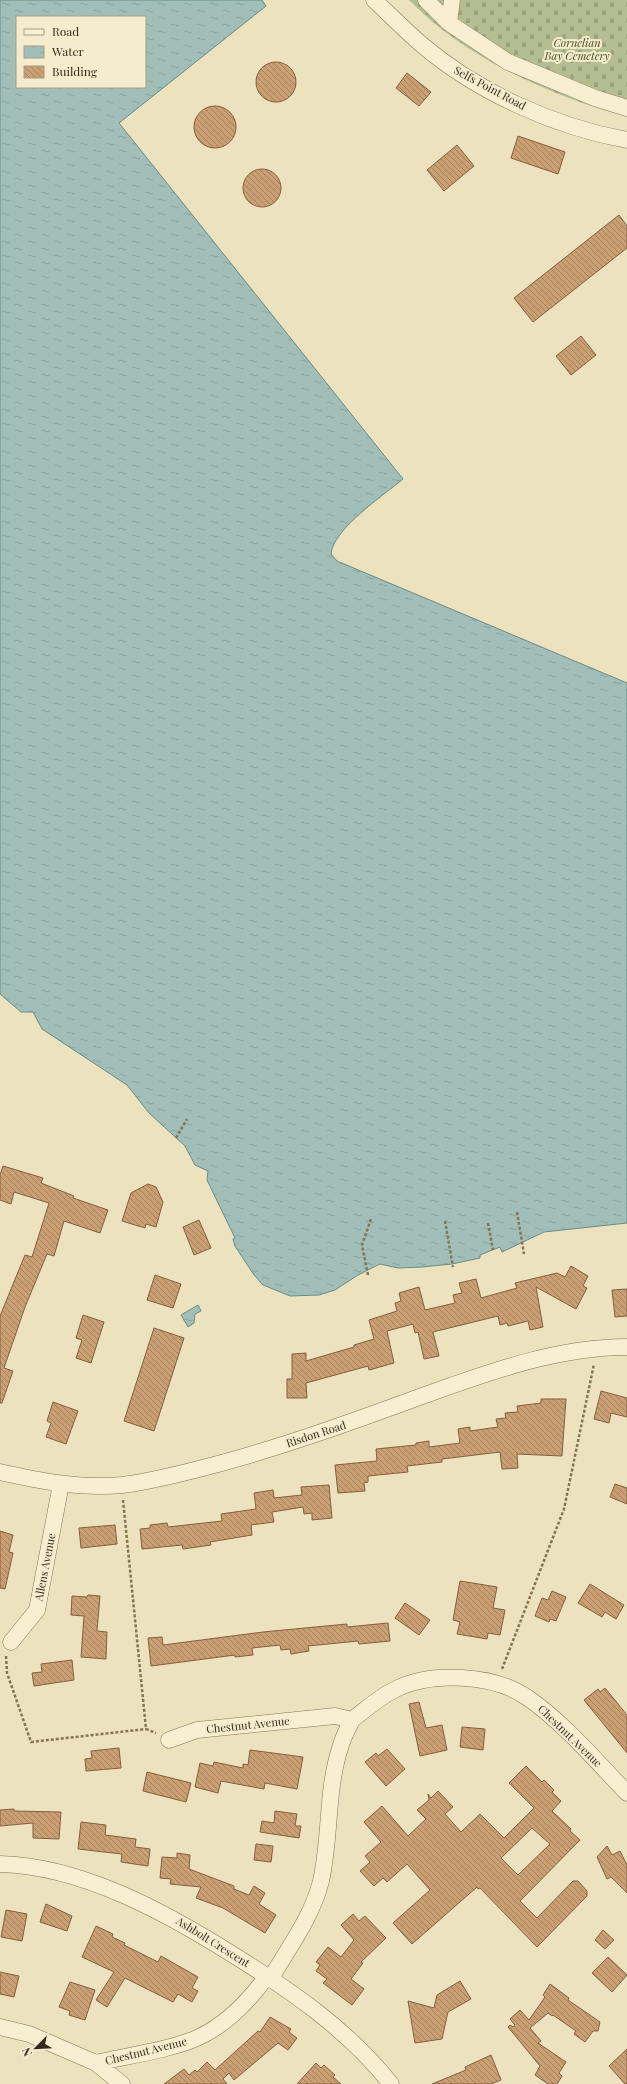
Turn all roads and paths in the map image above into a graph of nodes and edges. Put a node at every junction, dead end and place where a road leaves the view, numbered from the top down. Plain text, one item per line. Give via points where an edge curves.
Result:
1 (374, 0) edge
2 (426, 0) edge
3 (452, 0) edge
4 (449, 23) junction
5 (627, 108) edge
6 (627, 140) edge
7 (187, 1119) dead end
8 (176, 1138) dead end
9 (518, 1212) dead end
10 (371, 1219) dead end
11 (445, 1220) dead end
12 (488, 1223) dead end
13 (493, 1250) dead end
14 (524, 1254) dead end
15 (453, 1267) dead end
16 (368, 1275) dead end
17 (627, 1347) edge
18 (597, 1348) junction
19 (0, 1472) edge
20 (61, 1484) junction
21 (122, 1485) junction
22 (11, 1642) joint
23 (497, 1683) junction
24 (352, 1720) junction
25 (146, 1729) junction
26 (169, 1740) joint
27 (627, 1793) edge
28 (0, 1864) edge
29 (269, 1977) junction
30 (0, 2027) edge
31 (96, 2063) junction
32 (122, 2084) edge
33 (391, 2084) edge

1 - 6 street, Selfs Point Road via 453,69 503,97 544,117 597,134
2 - 4 street
3 - 4 street
4 - 5 street via 508,62 594,98
7 - 8 path
9 - 14 path
10 - 16 path via 362,1246
11 - 15 path
12 - 13 path
17 - 18 street, Risdon Road
18 - 21 street, Risdon Road via 544,1357 493,1371 344,1425 246,1456 177,1475
18 - 23 path via 564,1509
19 - 20 street, Risdon Road
20 - 21 street, Risdon Road
20 - 22 street, Allens Avenue via 37,1610
21 - 25 path
22 - 25 path via 6,1654 7,1673 31,1742
23 - 24 street, Chestnut Avenue via 457,1676 416,1682 378,1699
23 - 27 street, Chestnut Avenue via 528,1697 552,1717
24 - 26 street, Chestnut Avenue via 336,1716 197,1730
24 - 29 street, Chestnut Avenue via 341,1745 332,1780 329,1830 321,1881 302,1928
25 - 26 path
28 - 29 street, Ashbolt Crescent via 52,1872 90,1882 136,1900 186,1925
29 - 31 street, Chestnut Avenue via 229,2019 197,2038
29 - 33 street, Ashbolt Crescent via 315,2009 350,2039
30 - 31 street via 29,2034
31 - 32 street

